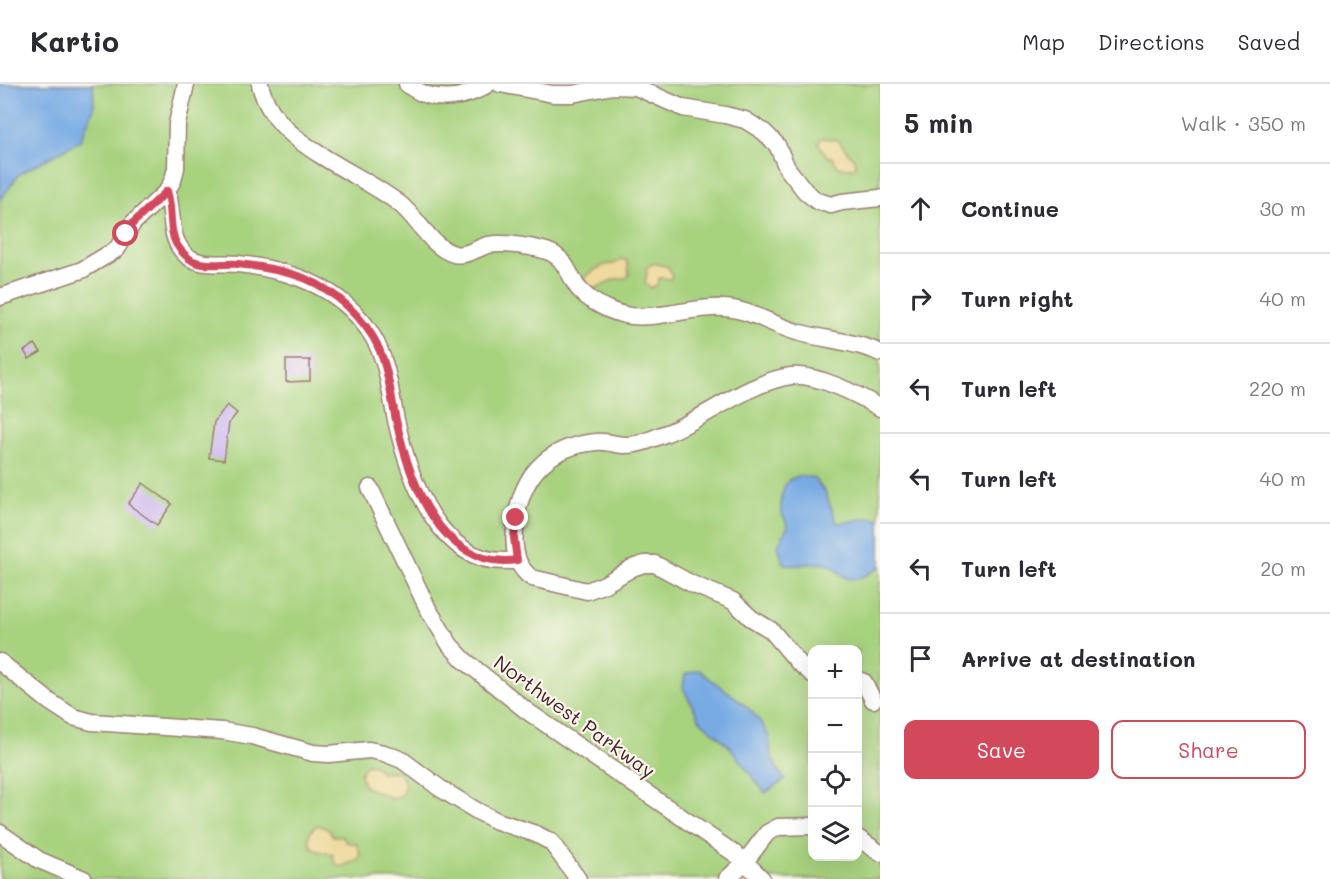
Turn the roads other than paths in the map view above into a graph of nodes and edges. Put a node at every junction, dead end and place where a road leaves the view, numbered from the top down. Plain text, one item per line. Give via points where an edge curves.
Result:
1 (186, 84) edge
2 (260, 84) edge
3 (407, 84) edge
4 (488, 84) edge
5 (500, 84) edge
6 (167, 191) junction
7 (880, 198) edge
8 (0, 297) edge
9 (880, 353) edge
10 (880, 408) edge
11 (370, 488) dead end
12 (517, 560) junction
13 (0, 662) edge
14 (808, 670) edge
15 (862, 681) edge
16 (870, 700) edge
17 (808, 826) edge
18 (0, 833) edge
19 (862, 841) edge
20 (880, 853) edge
21 (745, 862) junction
22 (84, 879) edge
23 (579, 879) edge
24 (727, 879) edge
25 (762, 879) edge

1 - 6 lane via 177,124 176,168
2 - 9 lane via 270,109 284,125 311,149 403,206 448,252 457,255 489,245 537,249 555,254 578,288 594,301 626,315 725,308 796,332
3 - 4 lane via 416,92 448,98
5 - 7 lane via 553,94 636,87 683,108 745,120 777,145 788,168 817,201 831,205
6 - 8 lane via 133,223 117,249 101,260 68,276
6 - 12 lane via 176,244 193,261 295,275 342,300 361,319 383,358 403,448 431,514 460,548 495,560
10 - 12 lane via 848,389 792,376 773,381 640,444 581,444 559,454 528,479 516,518
11 - 21 lane, Northwest Parkway via 428,609 464,660 527,711
12 - 14 lane via 532,578 587,591 632,568 655,564 733,601 771,630
13 - 23 lane via 73,717 92,722 222,731 314,753 384,753 402,760 477,812 551,842
15 - 16 lane
17 - 21 lane via 778,827 767,833
18 - 22 lane via 39,860
19 - 20 lane
21 - 24 lane
21 - 25 lane, Northwest Parkway

